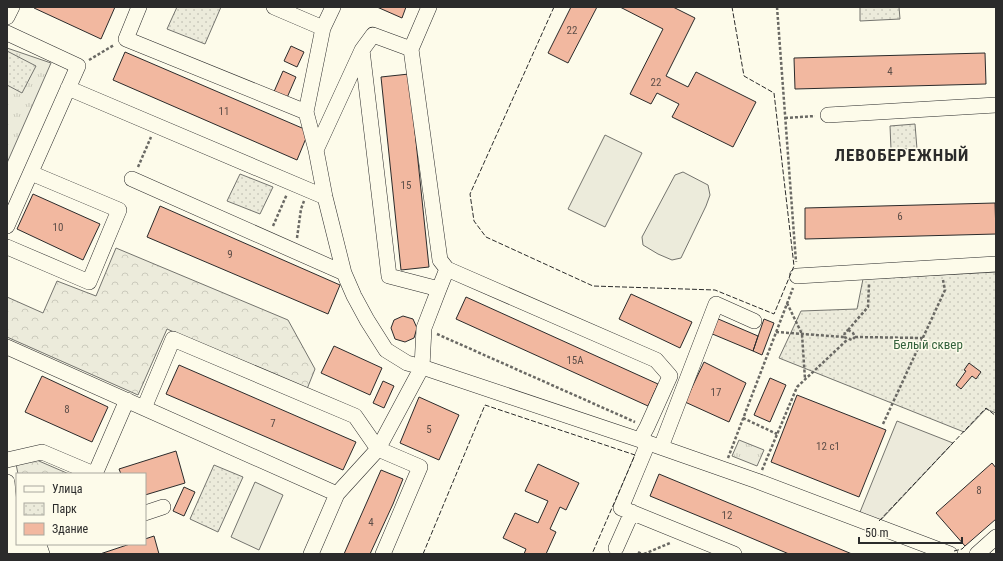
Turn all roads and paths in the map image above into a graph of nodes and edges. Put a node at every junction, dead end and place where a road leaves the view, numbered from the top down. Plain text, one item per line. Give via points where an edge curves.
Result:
1 (12, 7) edge
2 (139, 7) edge
3 (274, 7) edge
4 (334, 7) edge
5 (429, 7) edge
6 (777, 7) edge
7 (7, 17) edge
8 (323, 28) junction
9 (7, 33) edge
10 (126, 38) junction
11 (411, 49) junction
12 (362, 50) junction
13 (78, 66) junction
14 (68, 88) junction
15 (996, 106) edge
16 (306, 112) junction
17 (828, 115) joint
18 (785, 118) junction
19 (316, 150) junction
20 (31, 173) junction
21 (132, 179) dead end
22 (292, 183) junction
23 (308, 190) junction
24 (325, 197) junction
25 (7, 226) edge
26 (268, 239) junction
27 (7, 247) edge
28 (296, 252) junction
29 (996, 264) edge
30 (941, 267) junction
31 (447, 269) junction
32 (870, 272) junction
33 (344, 273) junction
34 (797, 276) junction
35 (439, 289) junction
36 (787, 303) junction
37 (754, 321) dead end
38 (424, 328) junction
39 (848, 330) junction
40 (776, 332) junction
41 (802, 334) junction
42 (855, 337) junction
43 (846, 338) junction
44 (923, 338) junction
45 (7, 347) edge
46 (422, 367) junction
47 (805, 379) junction
48 (127, 400) junction
49 (144, 408) junction
50 (743, 418) junction
51 (884, 424) dead end
52 (778, 434) junction
53 (649, 439) junction
54 (378, 449) junction
55 (7, 460) edge
56 (724, 469) junction
57 (93, 473) edge
58 (95, 473) edge
59 (757, 481) junction
60 (7, 482) edge
61 (338, 494) junction
62 (163, 507) dead end
63 (632, 512) junction
64 (146, 513) edge
65 (689, 536) junction
66 (996, 537) edge
67 (41, 548) edge
68 (616, 548) dead end
69 (638, 552) dead end
70 (14, 553) edge
71 (311, 554) edge
72 (383, 554) edge
73 (643, 554) edge
74 (734, 554) edge
75 (950, 554) edge
76 (977, 554) edge

1 - 7 street
2 - 10 street
3 - 8 street
4 - 8 street
5 - 11 street
6 - 18 path
8 - 16 street
9 - 13 street
10 - 13 path
10 - 16 street
11 - 12 street via 373,35
11 - 31 street via 440,260
12 - 19 street
12 - 35 street via 390,276
13 - 14 street
14 - 20 street
14 - 22 street
15 - 17 street
16 - 19 street
17 - 18 path
18 - 34 path
19 - 24 street
20 - 25 street
20 - 27 street via 119,210 89,282
21 - 26 street
22 - 23 street
22 - 26 path
23 - 24 street
23 - 28 path via 301,209
24 - 33 street
26 - 28 street
28 - 33 street
29 - 30 street
30 - 32 street
30 - 44 path via 945,290
31 - 35 street
31 - 53 street via 656,360 670,376
32 - 34 street
32 - 39 path via 868,307
33 - 46 street via 354,296 386,350 407,363
34 - 36 path
35 - 38 street
36 - 40 path
36 - 41 path
37 - 53 street via 716,304
38 - 46 street
38 - 53 path
39 - 42 path
39 - 43 path via 845,332
40 - 41 path
40 - 50 path
41 - 43 path
41 - 47 path
42 - 43 path via 852,340
42 - 44 path
43 - 47 path
44 - 51 path
45 - 48 street
46 - 53 street
46 - 54 street
47 - 52 path via 797,387
48 - 49 street
48 - 58 street
49 - 54 street via 173,339 354,416
49 - 61 street
50 - 52 path
50 - 56 path
52 - 59 path
53 - 56 street
53 - 63 street via 621,508
54 - 61 street
54 - 72 street via 420,467
55 - 57 street via 42,452
56 - 59 street
59 - 75 street
60 - 70 street
61 - 71 street
62 - 64 street
63 - 65 street
63 - 68 street
65 - 73 path
65 - 74 street
66 - 76 street
67 - 70 street
69 - 73 path

